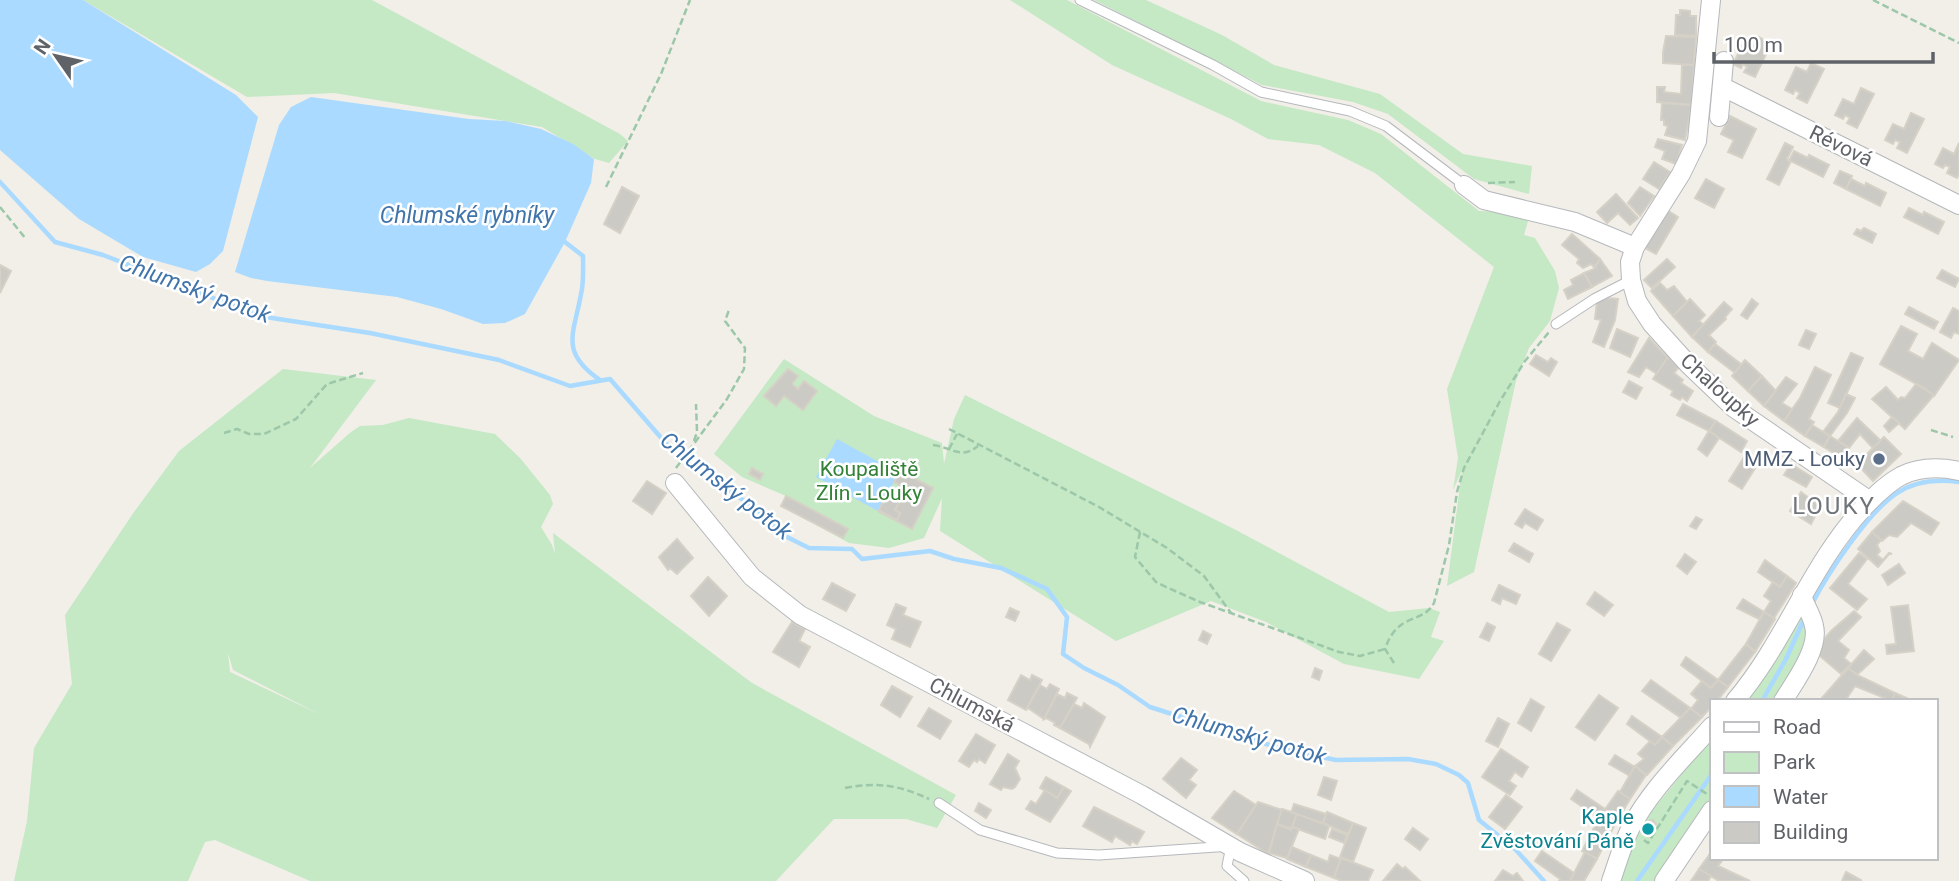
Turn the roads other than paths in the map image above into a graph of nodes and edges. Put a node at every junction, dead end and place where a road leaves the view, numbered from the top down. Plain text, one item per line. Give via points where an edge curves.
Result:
1 (1080, 0) edge
2 (1711, 0) edge
3 (1724, 61) dead end
4 (1723, 87) junction
5 (1719, 117) dead end
6 (1464, 185) joint
7 (1959, 205) edge
8 (1635, 247) junction
9 (1631, 280) junction
10 (1556, 324) road end
11 (1959, 471) edge
12 (675, 483) dead end
13 (1870, 501) junction
14 (1806, 606) junction
15 (1737, 699) edge
16 (1784, 699) edge
17 (1710, 728) edge
18 (1709, 802) edge
19 (939, 803) road end
20 (1231, 846) junction
21 (1244, 881) edge
22 (1305, 881) edge
23 (1611, 881) edge
24 (1664, 881) edge

1 - 6 lane via 1261,92 1350,111 1386,126
2 - 8 street via 1697,141
3 - 4 street
4 - 5 street
4 - 7 street, Révová
6 - 8 street via 1485,200 1575,222
8 - 9 street, Chaloupky
9 - 10 lane
9 - 13 street, Chaloupky via 1637,301 1653,324 1720,396
11 - 13 street via 1939,468 1898,477
12 - 20 street, Chlumská via 752,577 800,615
13 - 14 street via 1824,557
14 - 15 street
14 - 16 street via 1815,639
17 - 23 street via 1655,789 1629,831
18 - 24 street
19 - 20 lane via 980,830 1057,853 1099,855
20 - 21 lane via 1227,866
20 - 22 street, Chlumská

